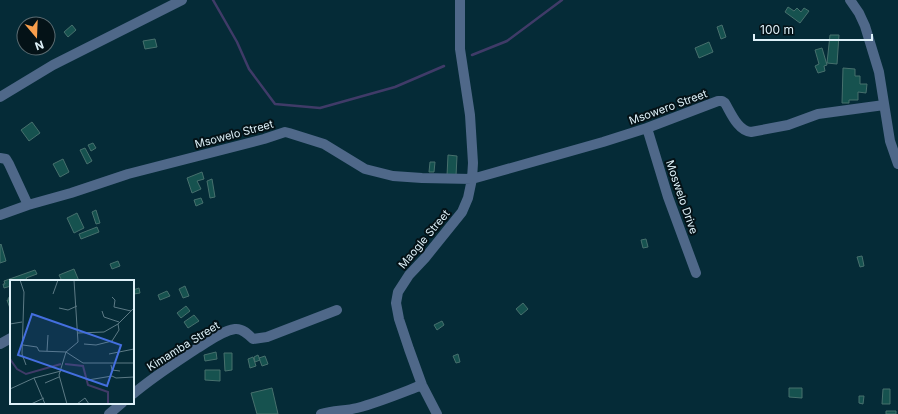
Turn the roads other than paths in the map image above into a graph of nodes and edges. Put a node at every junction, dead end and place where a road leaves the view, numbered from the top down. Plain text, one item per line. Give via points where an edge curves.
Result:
1 (182, 0) edge
2 (460, 0) edge
3 (850, 0) edge
4 (0, 97) edge
5 (884, 105) junction
6 (647, 128) junction
7 (0, 158) edge
8 (898, 164) edge
9 (472, 179) junction
10 (28, 205) junction
11 (0, 215) edge
12 (696, 273) dead end
13 (337, 310) dead end
14 (10, 339) edge
15 (0, 344) edge
16 (422, 385) junction
17 (134, 393) edge
18 (121, 404) edge
19 (109, 414) edge
20 (321, 414) edge
21 (437, 414) edge

1 - 4 street via 52,65
2 - 9 street, Maogle Street via 460,50 470,115
3 - 5 street via 865,26 879,72
5 - 6 street, Msowero Street via 818,114 788,125 745,132 725,103 718,101
5 - 8 street via 890,141
6 - 9 street, Msowero Street
6 - 12 street, Moswelo Drive via 668,197
7 - 10 street via 6,159 9,164
9 - 10 street, Msowelo Street via 393,176 365,169 324,144 285,132 128,174
9 - 16 street, Maogle Street via 462,212 409,275 398,292 396,303 399,319
10 - 11 street, Msowelo Street
13 - 17 street, Kimamba Street via 263,338 253,339 240,329 226,332 176,362
14 - 15 street
16 - 20 street via 355,409 334,410
16 - 21 street, Maogle Street
18 - 19 street

